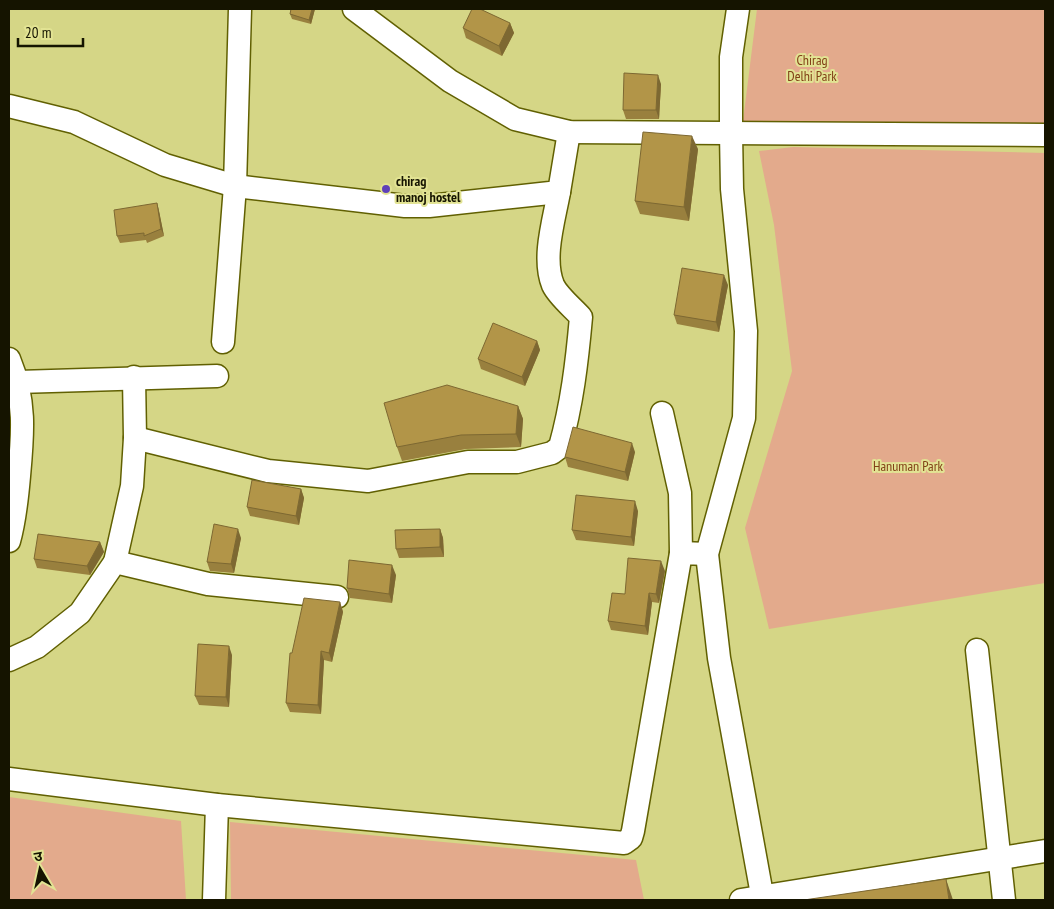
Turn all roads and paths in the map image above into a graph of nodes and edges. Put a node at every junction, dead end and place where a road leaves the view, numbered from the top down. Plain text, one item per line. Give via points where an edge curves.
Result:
1 (240, 9) edge
2 (354, 9) edge
3 (738, 9) edge
4 (9, 106) edge
5 (569, 132) junction
6 (731, 133) junction
7 (1045, 135) edge
8 (235, 186) junction
9 (559, 192) junction
10 (223, 342) dead end
11 (9, 359) edge
12 (217, 376) dead end
13 (134, 378) junction
14 (18, 382) junction
15 (662, 413) dead end
16 (135, 438) junction
17 (9, 541) edge
18 (681, 553) junction
19 (707, 554) junction
20 (114, 562) junction
21 (338, 597) dead end
22 (976, 650) dead end
23 (9, 660) edge
24 (9, 780) edge
25 (217, 805) junction
26 (1045, 851) edge
27 (999, 859) junction
28 (763, 898) edge
29 (214, 900) edge
30 (741, 900) edge
31 (1004, 900) edge

1 - 8 street
2 - 5 street via 450,81 516,119
3 - 6 street via 731,57
4 - 8 street via 74,122 165,165
5 - 6 street
5 - 9 street
6 - 7 street
6 - 19 street via 732,189 746,331 744,418
8 - 9 street via 405,206
8 - 10 street
9 - 16 street via 549,267 553,286 581,317 576,381 560,448 552,453 517,462 468,462 368,481 268,472
11 - 14 street
12 - 13 street
13 - 14 street
13 - 16 street
14 - 17 street via 24,425 14,523
15 - 18 street via 680,493
16 - 20 street via 132,486
18 - 19 street
18 - 25 street via 633,831 631,838 624,843
19 - 28 street via 719,658
20 - 21 street via 208,584
20 - 23 street via 80,613 37,647
22 - 27 street
24 - 25 street
25 - 29 street
26 - 27 street
27 - 28 street
27 - 31 street
28 - 30 street

